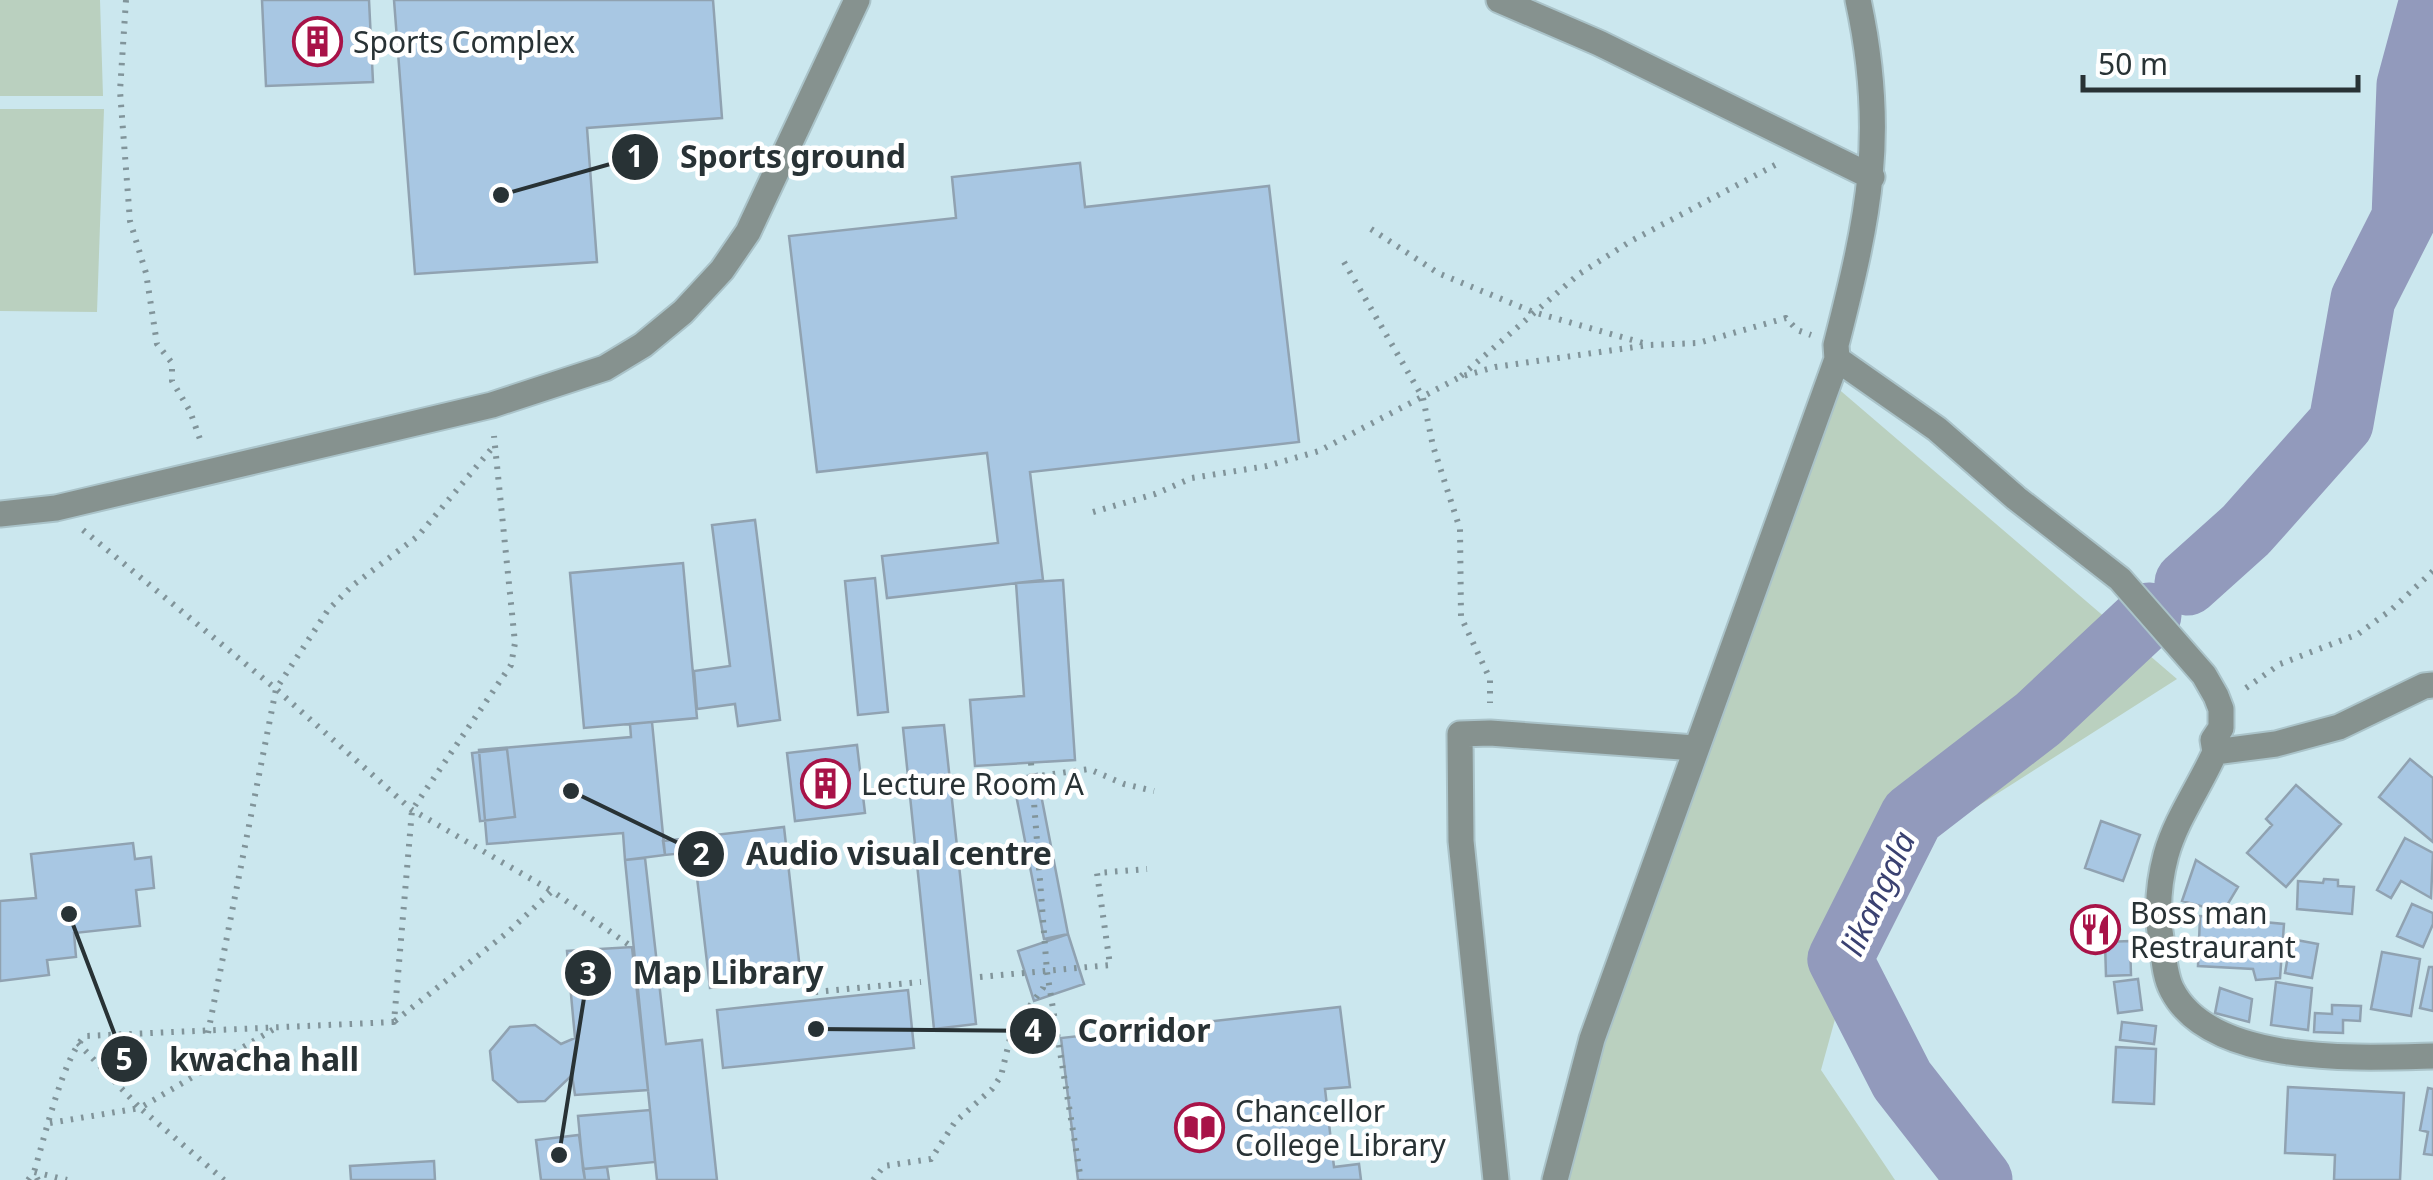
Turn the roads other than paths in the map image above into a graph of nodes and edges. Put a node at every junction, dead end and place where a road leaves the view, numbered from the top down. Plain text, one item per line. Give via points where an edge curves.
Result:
1 (856, 0) edge
2 (1499, 0) edge
3 (1858, 0) edge
4 (1872, 177) junction
5 (1837, 352) junction
6 (0, 514) edge
7 (2433, 685) edge
8 (1695, 748) junction
9 (2215, 752) junction
10 (2433, 1056) edge
11 (1496, 1180) edge
12 (1555, 1180) edge

1 - 6 street via 755,218 722,270 642,346 605,368 492,404 56,508
2 - 4 street
3 - 4 street via 1875,110
4 - 5 street
5 - 8 street
5 - 9 street via 2120,580 2216,696 2221,709
7 - 9 street via 2339,727
8 - 11 street via 1460,734 1460,806
8 - 12 street via 1592,1039
9 - 10 street via 2166,853 2157,905 2172,991 2202,1022 2246,1044 2310,1054

